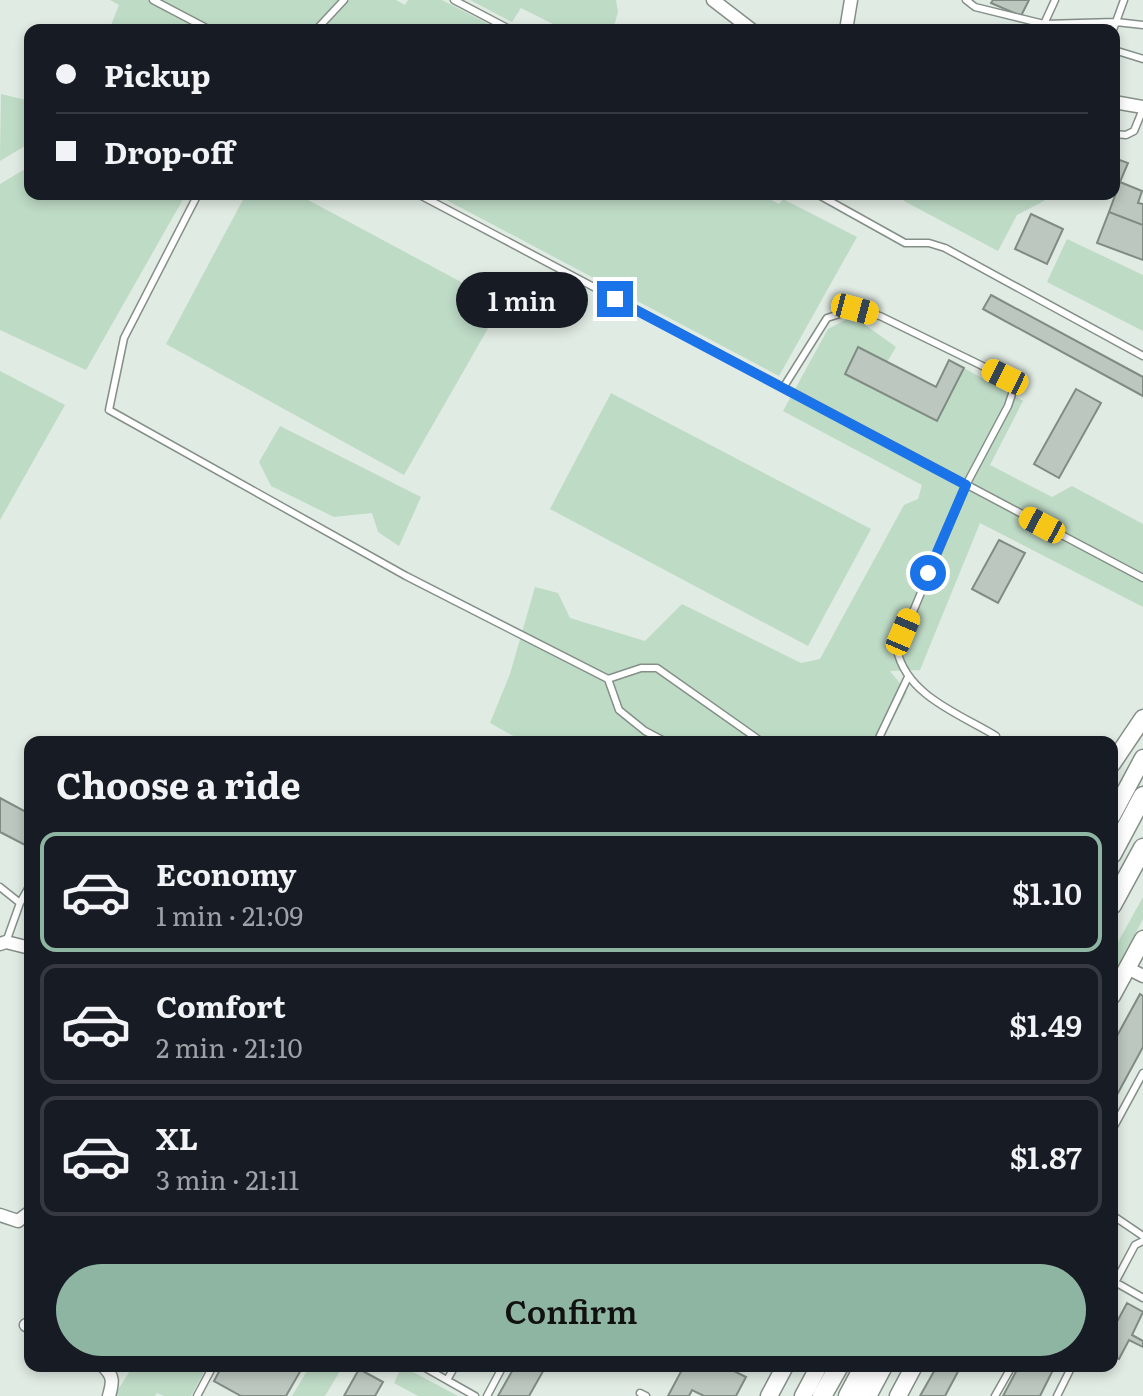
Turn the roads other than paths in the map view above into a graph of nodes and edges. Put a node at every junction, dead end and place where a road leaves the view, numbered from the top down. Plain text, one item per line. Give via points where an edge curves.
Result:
1 (153, 0) edge
2 (344, 0) edge
3 (454, 0) edge
4 (713, 0) edge
5 (851, 0) edge
6 (966, 0) edge
7 (1055, 0) edge
8 (1124, 0) edge
9 (1116, 22) junction
10 (199, 24) edge
11 (322, 24) edge
12 (500, 24) edge
13 (744, 24) edge
14 (847, 24) edge
15 (1044, 24) junction
16 (1143, 25) edge
17 (1120, 52) edge
18 (1143, 58) edge
19 (1120, 103) edge
20 (1143, 108) edge
21 (1120, 134) edge
22 (195, 200) edge
23 (429, 200) edge
24 (828, 200) edge
25 (1143, 356) edge
26 (783, 388) junction
27 (966, 485) junction
28 (1143, 578) edge
29 (908, 677) junction
30 (608, 679) junction
31 (1143, 718) edge
32 (655, 736) edge
33 (753, 736) edge
34 (880, 736) edge
35 (996, 736) dead end
36 (1118, 755) edge
37 (1143, 758) edge
38 (1143, 796) edge
39 (1118, 805) edge
40 (1118, 843) edge
41 (1143, 848) edge
42 (0, 887) edge
43 (1118, 894) edge
44 (24, 896) edge
45 (20, 903) junction
46 (1143, 939) edge
47 (3, 943) edge
48 (24, 947) edge
49 (1127, 968) junction
50 (1143, 976) edge
51 (1118, 985) edge
52 (1143, 1073) edge
53 (1118, 1119) edge
54 (0, 1215) edge
55 (24, 1216) edge
56 (1118, 1220) edge
57 (1143, 1239) edge
58 (1118, 1276) edge
59 (1118, 1287) edge
60 (1143, 1298) edge
61 (110, 1372) edge
62 (210, 1372) edge
63 (433, 1372) edge
64 (452, 1372) edge
65 (500, 1372) edge
66 (782, 1372) edge
67 (816, 1372) edge
68 (836, 1372) edge
69 (861, 1372) edge
70 (880, 1372) edge
71 (911, 1372) edge
72 (1009, 1372) edge
73 (1069, 1372) edge
74 (447, 1380) junction
75 (109, 1396) edge
76 (197, 1396) edge
77 (475, 1396) edge
78 (487, 1396) edge
79 (769, 1396) edge
80 (803, 1396) edge
81 (822, 1396) edge
82 (848, 1396) edge
83 (867, 1396) edge
84 (898, 1396) edge
85 (995, 1396) edge
86 (1057, 1396) edge

1 - 10 lane
2 - 11 lane
3 - 12 lane
4 - 13 street
5 - 14 street
6 - 15 lane via 975,7
7 - 15 lane
8 - 9 lane
9 - 15 lane
9 - 16 lane
17 - 18 lane
19 - 20 street
20 - 21 lane via 1134,131
22 - 30 lane via 124,338 109,410 406,576
23 - 26 lane
24 - 25 lane via 905,243 945,248
26 - 27 lane
26 - 27 lane via 827,318 855,309 1005,377 1014,388 1008,406
27 - 28 lane
27 - 29 lane via 897,650
29 - 34 lane
29 - 35 lane via 924,693
30 - 32 lane via 619,710
30 - 33 lane via 657,668
31 - 36 main road
37 - 39 main road
38 - 40 main road
41 - 43 main road
42 - 45 lane
44 - 45 lane
45 - 47 lane
46 - 49 main road
47 - 48 street
49 - 50 street
49 - 51 main road
52 - 53 lane
54 - 55 street via 18,1221
56 - 57 lane
57 - 58 lane
59 - 60 lane
61 - 75 street
62 - 76 lane
63 - 74 lane
64 - 74 lane
65 - 78 lane
66 - 79 main road
67 - 80 main road
68 - 81 main road
69 - 82 main road
70 - 83 main road
71 - 84 main road
72 - 85 lane
73 - 86 lane
74 - 77 lane

